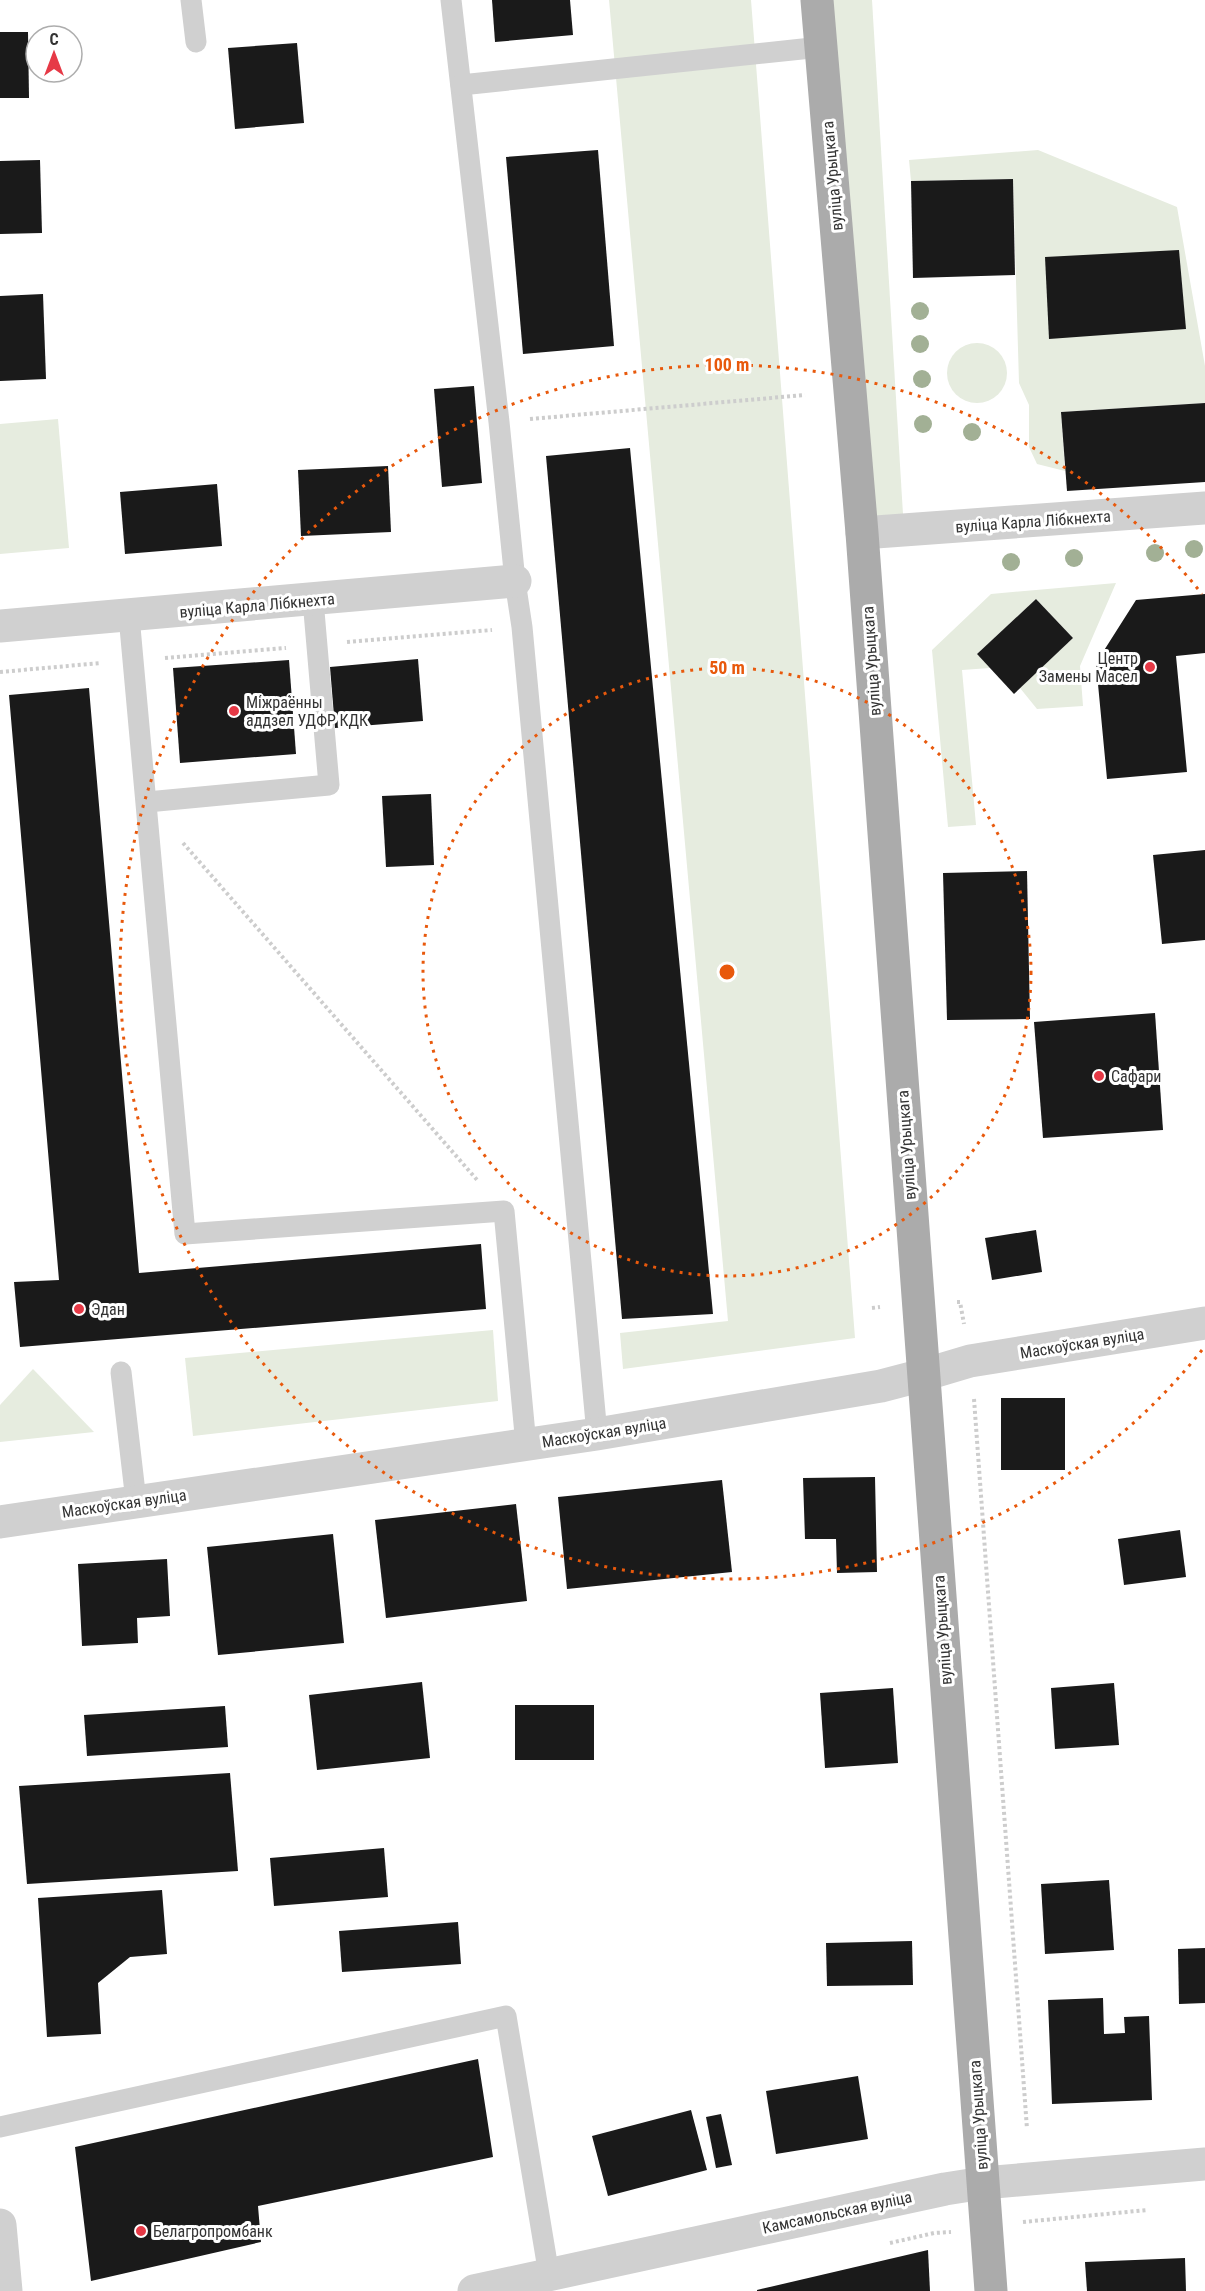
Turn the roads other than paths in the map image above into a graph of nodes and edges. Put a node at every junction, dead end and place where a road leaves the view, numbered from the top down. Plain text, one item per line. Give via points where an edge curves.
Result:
1 (192, 0) edge
2 (451, 0) edge
3 (817, 0) edge
4 (196, 42) dead end
5 (821, 47) junction
6 (461, 85) junction
7 (1205, 507) edge
8 (862, 533) junction
9 (515, 581) junction
10 (313, 600) junction
11 (129, 616) junction
12 (0, 626) edge
13 (147, 802) junction
14 (1205, 1323) edge
15 (121, 1372) dead end
16 (923, 1375) junction
17 (597, 1434) junction
18 (526, 1445) junction
19 (136, 1501) junction
20 (0, 1522) edge
21 (0, 2127) edge
22 (1205, 2164) edge
23 (983, 2183) junction
24 (0, 2225) edge
25 (549, 2275) junction
26 (6, 2291) edge
27 (474, 2291) edge
28 (991, 2291) edge

1 - 4 lane
2 - 6 lane
3 - 5 main road, вуліца Урыцкага
5 - 6 lane
5 - 8 main road, вуліца Урыцкага
6 - 9 lane
7 - 8 street, вуліца Карла Лібкнехта
8 - 16 main road, вуліца Урыцкага
9 - 10 street, вуліца Карла Лібкнехта
9 - 17 lane
10 - 11 street, вуліца Карла Лібкнехта
10 - 13 lane via 329,785
11 - 12 street, вуліца Карла Лібкнехта
11 - 13 lane
13 - 18 lane via 185,1234 504,1211
14 - 16 street, Маскоўская вуліца via 970,1361
15 - 19 lane
16 - 17 street, Маскоўская вуліца via 881,1386
16 - 23 main road, вуліца Урыцкага
17 - 18 street, Маскоўская вуліца
18 - 19 street, Маскоўская вуліца
19 - 20 street, Маскоўская вуліца
21 - 25 lane via 506,2016
22 - 23 street, Камсамольская вуліца
23 - 25 street, Камсамольская вуліца
23 - 28 main road, вуліца Урыцкага
24 - 26 street
25 - 27 street, Камсамольская вуліца

